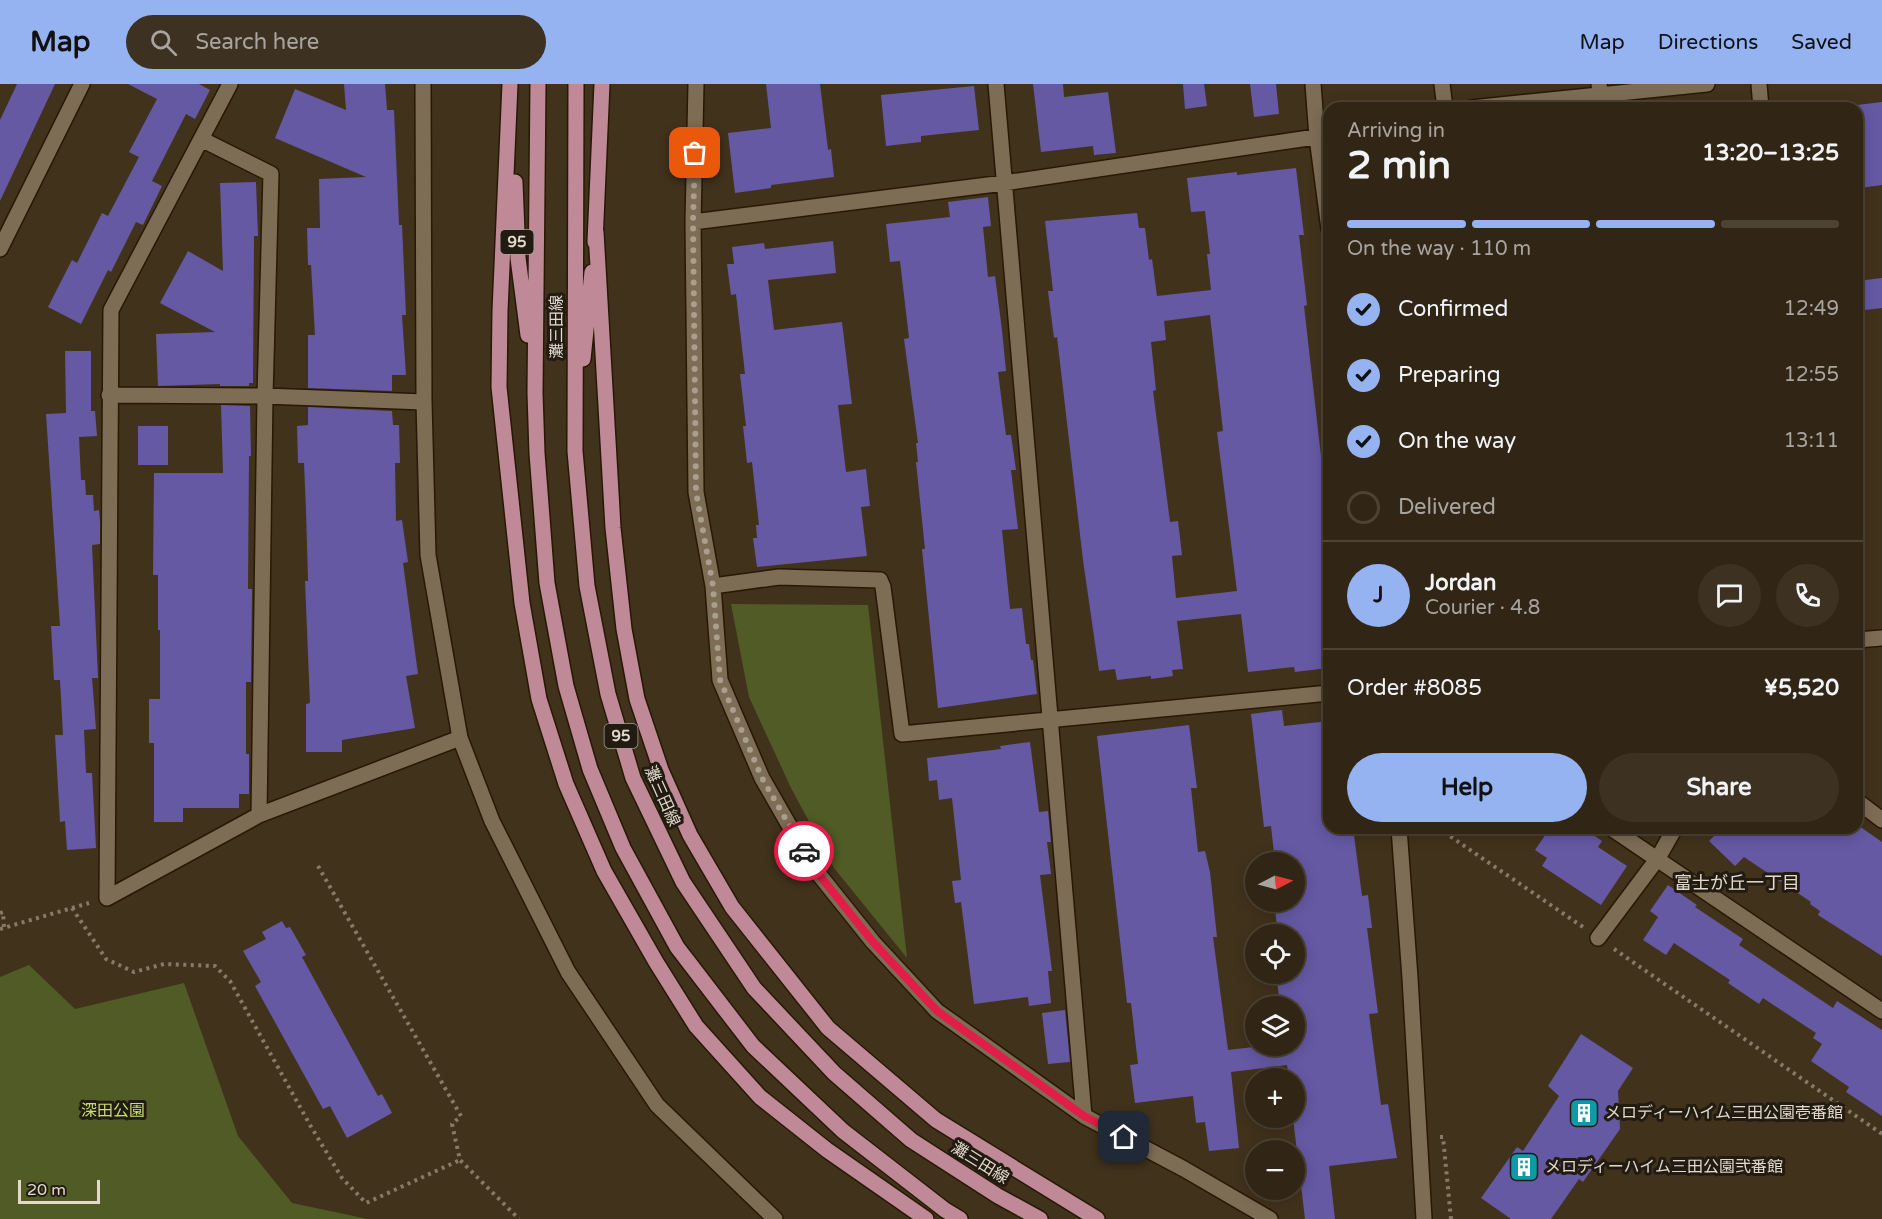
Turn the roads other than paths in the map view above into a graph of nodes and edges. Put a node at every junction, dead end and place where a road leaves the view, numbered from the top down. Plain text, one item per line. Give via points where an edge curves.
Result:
1 (82, 84) edge
2 (230, 84) edge
3 (423, 84) edge
4 (538, 84) edge
5 (576, 84) edge
6 (602, 84) edge
7 (696, 84) edge
8 (996, 84) edge
9 (1313, 84) edge
10 (1442, 84) edge
11 (1707, 84) edge
12 (1759, 84) edge
13 (510, 87) edge
14 (1600, 96) edge
15 (1444, 102) edge
16 (1536, 102) edge
17 (1760, 102) edge
18 (1323, 136) edge
19 (201, 139) junction
20 (1004, 183) junction
21 (693, 222) junction
22 (596, 232) junction
23 (0, 249) edge
24 (535, 393) junction
25 (109, 395) junction
26 (265, 396) junction
27 (424, 402) junction
28 (575, 451) junction
29 (713, 586) junction
30 (1882, 638) edge
31 (1863, 640) edge
32 (1323, 694) edge
33 (1050, 719) junction
34 (460, 738) junction
35 (1863, 806) edge
36 (259, 814) junction
37 (1882, 820) edge
38 (1399, 834) edge
39 (1620, 834) edge
40 (1672, 834) edge
41 (1658, 858) junction
42 (1598, 938) road end
43 (1882, 1011) edge
44 (1084, 1116) junction
45 (998, 1196) junction
46 (775, 1219) edge
47 (926, 1219) edge
48 (960, 1219) edge
49 (1040, 1219) edge
50 (1052, 1219) edge
51 (1097, 1219) edge
52 (1270, 1219) edge
53 (1424, 1219) edge

1 - 23 street
2 - 19 street
3 - 27 street
4 - 24 main road, 灘三田線 / 95
5 - 28 main road, 灘三田線 / 95
6 - 22 main road, 95
7 - 21 street
8 - 20 street
9 - 18 street
10 - 15 street
11 - 14 street
12 - 17 street
13 - 24 main road, 95 via 518,258
13 - 47 main road, 95 via 500,387 522,603 540,699 566,784 604,871 696,1026 760,1097 827,1150
14 - 16 street
18 - 20 street
19 - 25 street via 111,310
19 - 26 street via 272,174
20 - 21 street
20 - 33 street
21 - 29 street via 696,492
22 - 28 main road, 95
22 - 51 main road, 95 via 611,496 624,629 637,699 661,771 690,835 732,907 828,1028 936,1120
24 - 48 main road, 灘三田線 / 95 via 548,583 566,686 590,769 623,848 676,947 753,1046 843,1131
25 - 26 street
25 - 36 street via 107,898
26 - 27 street
26 - 36 street
27 - 34 street via 429,555
28 - 45 main road, 灘三田線 / 95 via 587,586 608,694 633,778 682,882 754,988 834,1073 912,1140
29 - 33 street via 779,577 880,580 902,734
29 - 44 street via 720,680 762,778 813,867 873,942 937,1011
30 - 31 street
32 - 33 street
33 - 44 street
34 - 36 street
34 - 46 street via 492,821 568,972 657,1105
35 - 37 street
38 - 53 street
39 - 41 street
40 - 41 street
41 - 42 street
41 - 43 street
44 - 52 street
45 - 49 main road, 灘三田線 / 95
45 - 50 main road, 95

